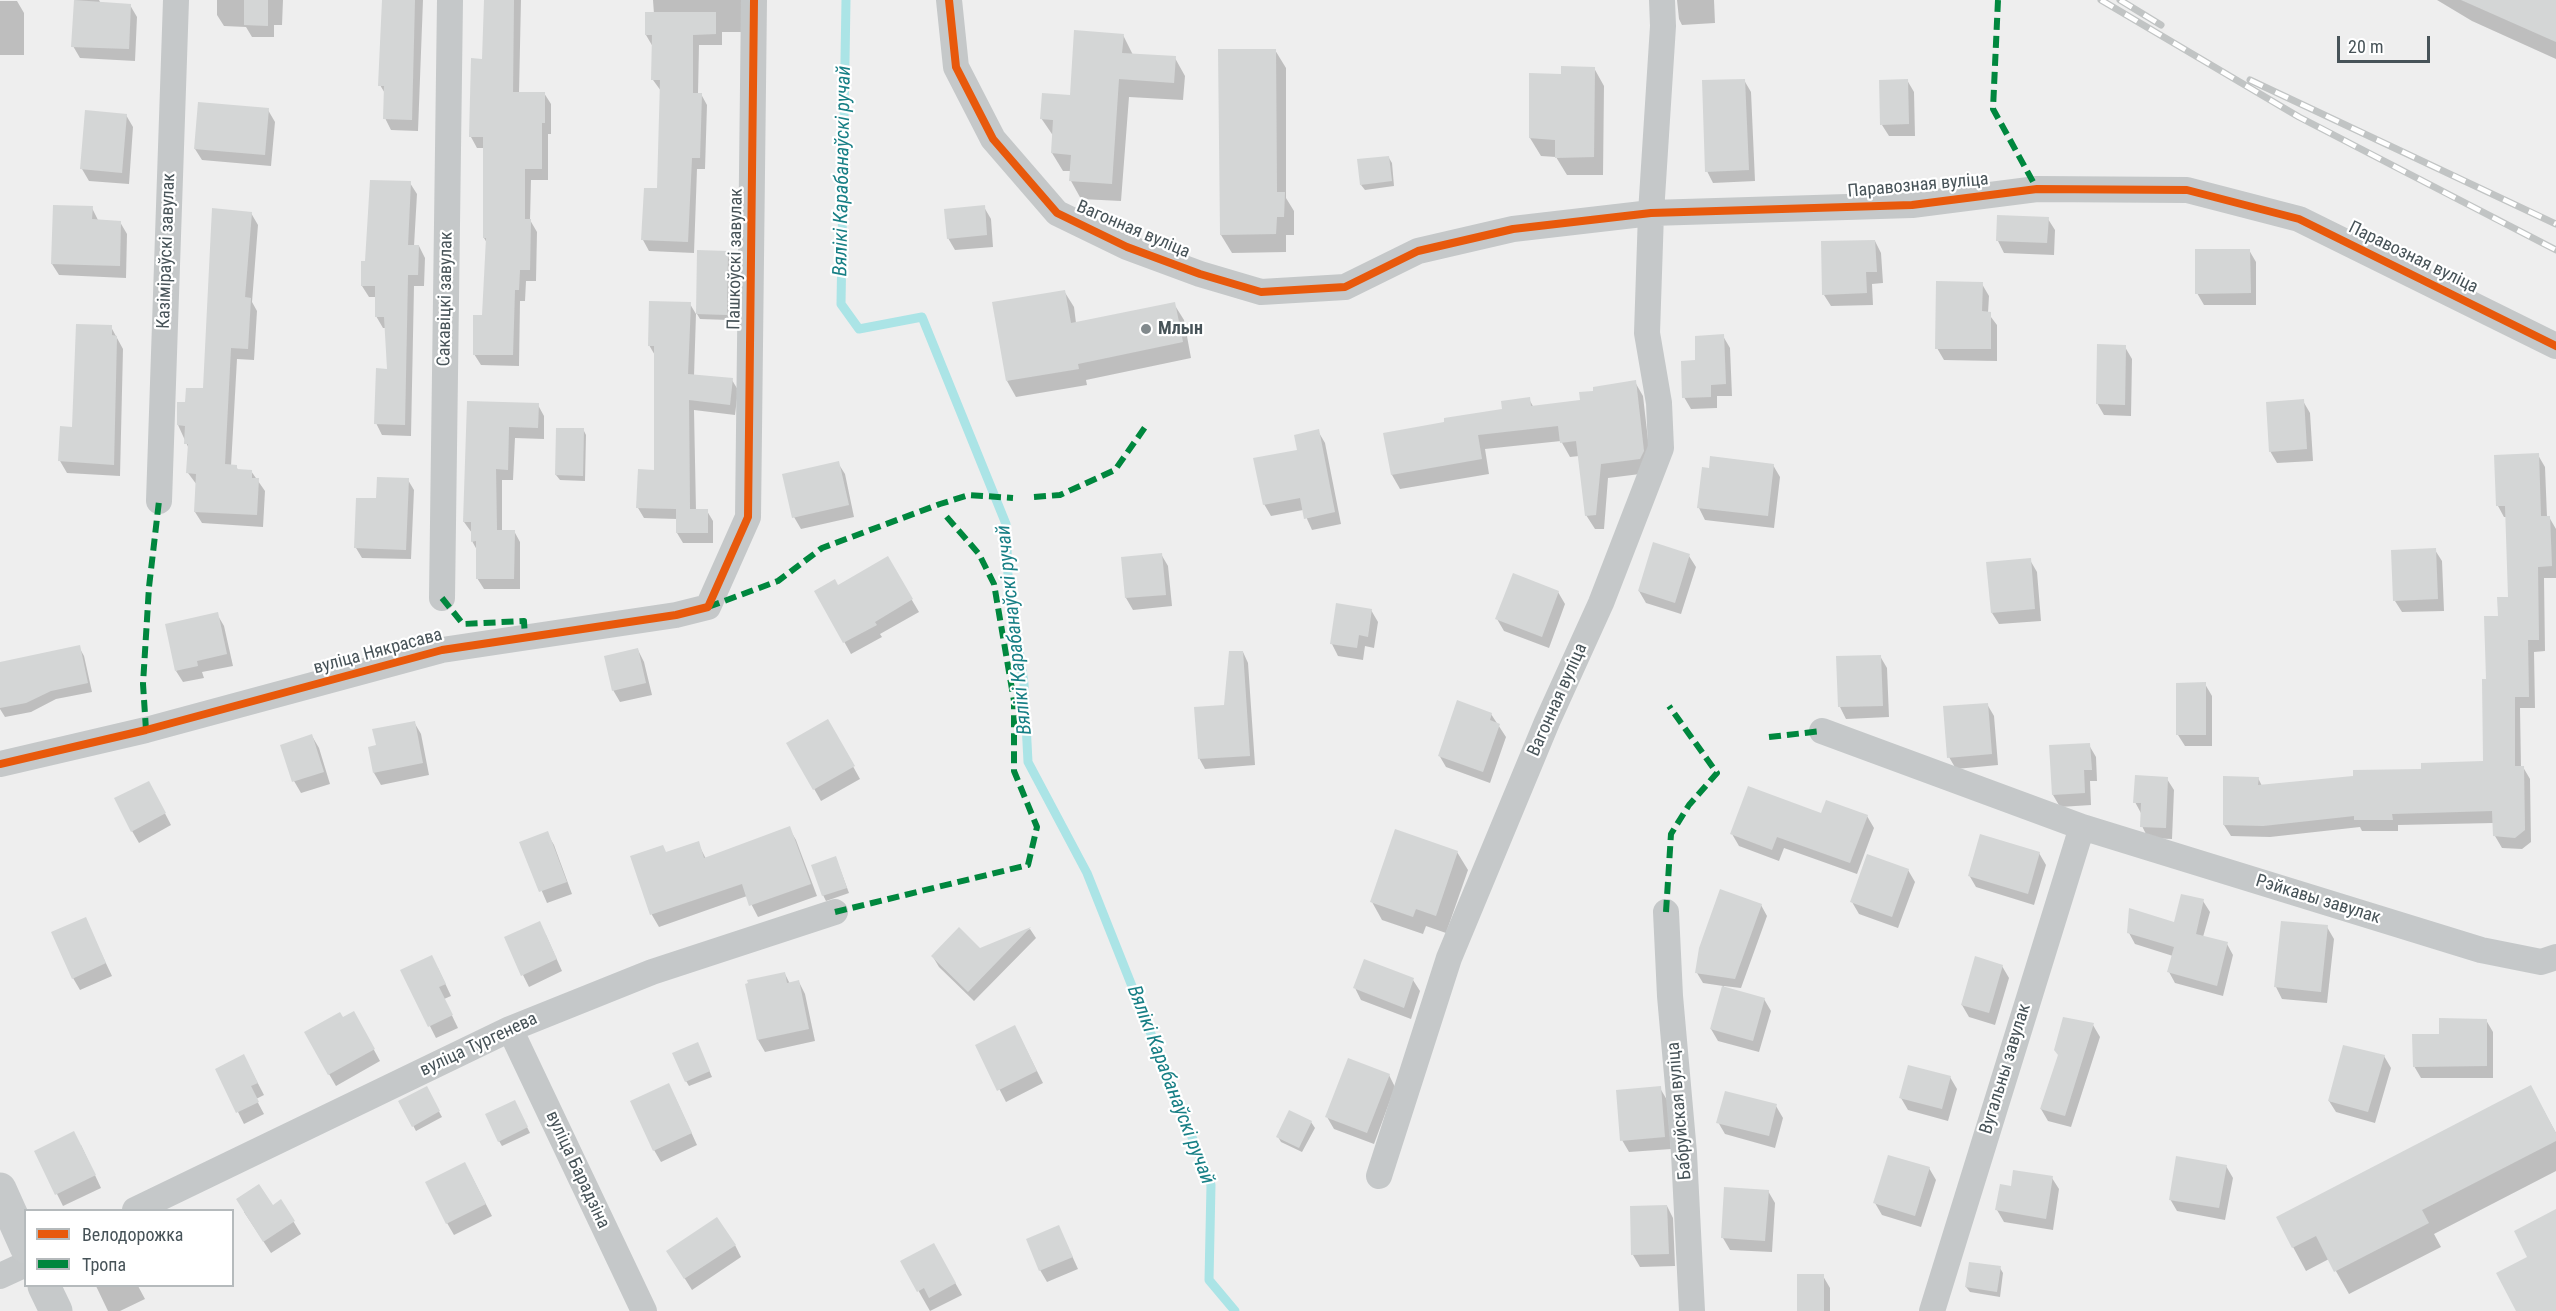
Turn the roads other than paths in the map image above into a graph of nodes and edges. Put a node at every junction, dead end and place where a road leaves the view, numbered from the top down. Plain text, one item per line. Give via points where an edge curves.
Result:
1 (176, 0) edge
2 (450, 0) edge
3 (754, 0) edge
4 (948, 0) edge
5 (1662, 0) edge
6 (1651, 213) junction
7 (1261, 292) joint
8 (2556, 346) edge
9 (159, 501) dead end
10 (748, 517) joint
11 (442, 598) dead end
12 (1822, 731) dead end
13 (0, 764) edge
14 (2082, 827) junction
15 (835, 912) dead end
16 (1666, 912) dead end
17 (2556, 957) edge
18 (510, 1029) junction
19 (1379, 1176) dead end
20 (0, 1189) edge
21 (137, 1209) edge
22 (24, 1243) edge
23 (24, 1265) edge
24 (0, 1276) edge
25 (44, 1287) edge
26 (56, 1311) edge
27 (644, 1311) edge
28 (1692, 1311) edge
29 (1932, 1311) edge

1 - 9 street, Казіміраўскі завулак
2 - 11 street, Сакавіцкі завулак
3 - 10 street, Пашкоўскі завулак
4 - 7 street, Вагонная вуліца via 956,66 993,139 1057,213 1127,247
5 - 6 street, Вагонная вуліца
6 - 7 street, Паравозная вуліца via 1513,229 1418,251 1345,287
6 - 8 street, Паравозная вуліца via 1912,205 2037,189 2187,190 2299,219
6 - 19 street, Вагонная вуліца via 1647,333 1659,403 1661,448 1601,603 1449,958
10 - 13 street, вуліца Някрасава via 708,607 442,650 146,730
12 - 14 street
14 - 17 street, Рэйкавы завулак via 2481,950 2541,962
14 - 29 street, Вугальны завулак
15 - 18 street, вуліца Тургенева via 652,972
16 - 28 street, Бабруйская вуліца
18 - 21 street, вуліца Тургенева
18 - 27 street, вуліца Барадзіна
20 - 22 main road
23 - 24 street
25 - 26 main road

